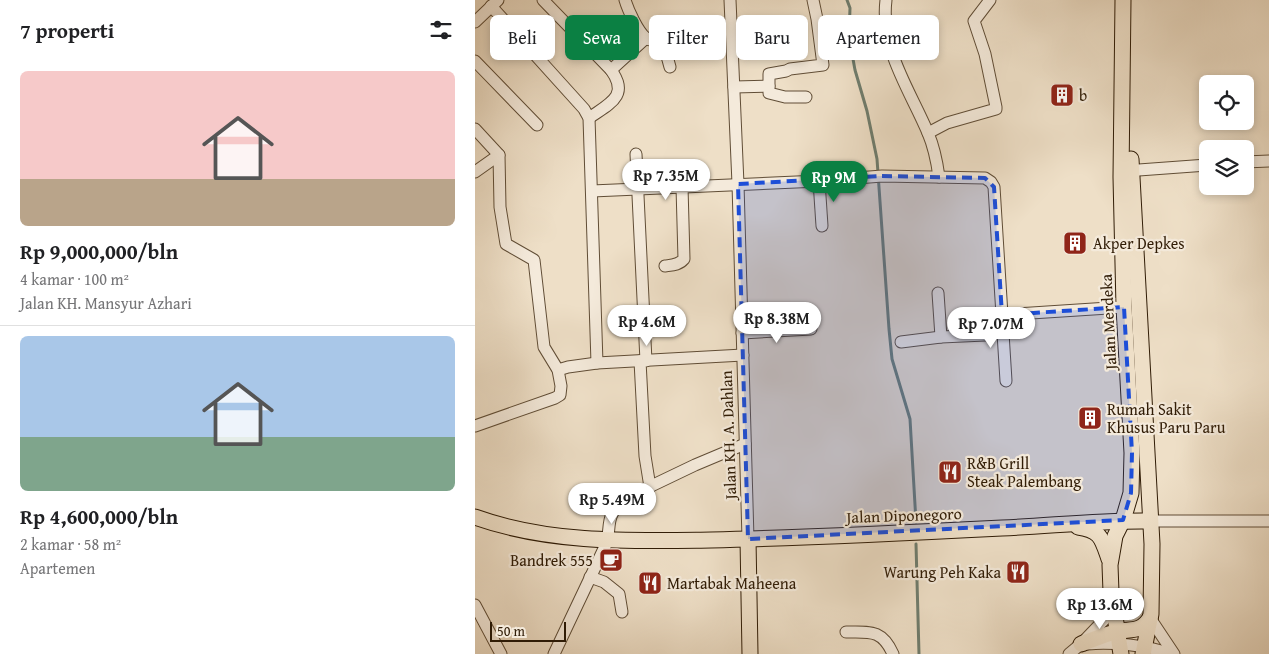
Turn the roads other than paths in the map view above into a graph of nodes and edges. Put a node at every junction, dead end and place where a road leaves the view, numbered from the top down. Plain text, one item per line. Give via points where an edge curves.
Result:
1 (543, 0) edge
2 (625, 0) edge
3 (730, 0) edge
4 (813, 0) edge
5 (886, 0) edge
6 (990, 0) edge
7 (1123, 0) edge
8 (1132, 0) edge
9 (495, 3) edge
10 (475, 22) edge
11 (646, 38) junction
12 (475, 61) edge
13 (670, 67) dead end
14 (611, 70) junction
15 (769, 86) junction
16 (734, 87) junction
17 (806, 97) dead end
18 (589, 118) junction
19 (537, 125) dead end
20 (475, 129) edge
21 (928, 133) junction
22 (636, 154) dead end
23 (499, 156) junction
24 (1269, 161) edge
25 (1254, 162) edge
26 (1199, 166) edge
27 (1126, 171) junction
28 (475, 172) edge
29 (939, 177) junction
30 (819, 181) junction
31 (738, 184) junction
32 (683, 187) junction
33 (637, 189) junction
34 (592, 191) junction
35 (822, 226) dead end
36 (665, 266) dead end
37 (938, 293) dead end
38 (1124, 308) junction
39 (1002, 319) junction
40 (811, 329) dead end
41 (742, 333) junction
42 (941, 337) junction
43 (901, 342) dead end
44 (743, 356) junction
45 (643, 361) junction
46 (597, 363) junction
47 (558, 370) junction
48 (1006, 381) dead end
49 (475, 426) edge
50 (745, 444) junction
51 (650, 487) junction
52 (475, 517) edge
53 (1123, 520) junction
54 (1150, 520) junction
55 (1269, 520) edge
56 (1062, 524) junction
57 (747, 539) junction
58 (608, 540) junction
59 (1110, 565) junction
60 (590, 577) junction
61 (1111, 592) junction
62 (475, 605) edge
63 (622, 612) dead end
64 (1150, 618) junction
65 (846, 632) dead end
66 (1119, 643) edge
67 (1081, 644) junction
68 (1143, 651) edge
69 (556, 653) edge
70 (501, 654) edge
71 (750, 654) edge
72 (893, 654) edge
73 (1069, 654) edge
74 (1170, 654) edge
75 (1174, 654) edge

1 - 14 street
2 - 11 street via 629,13
3 - 16 street, Jalan KH. A. Dahlan
4 - 15 street via 823,65 769,74
5 - 21 street via 884,13 894,61
6 - 21 street via 974,21 985,54 995,109 947,123
7 - 27 main road, Jalan Merdeka
8 - 27 main road, Jalan Merdeka
9 - 10 street
9 - 18 street
11 - 13 street via 657,42 667,55
11 - 14 street
12 - 19 street
14 - 18 street via 618,84 617,98
15 - 16 street
15 - 17 street via 769,93
16 - 31 street, Jalan KH. A. Dahlan
18 - 34 street
20 - 23 street
21 - 29 street
22 - 33 street
23 - 28 street
23 - 47 street via 500,207 506,244 534,260 544,347
24 - 25 street
26 - 27 street
27 - 38 main road, Jalan Merdeka
27 - 54 main road, Jalan Merdeka
29 - 30 street via 882,176
29 - 39 street via 985,178 994,187
30 - 31 street
30 - 35 street
31 - 32 street
31 - 41 street, Jalan KH. A. Dahlan
32 - 33 street
32 - 36 street via 684,259 675,265
33 - 34 street
33 - 45 street
34 - 46 street
37 - 42 street
38 - 39 street
38 - 53 main road, Jalan Merdeka via 1132,453 1131,493
39 - 42 street via 985,335
39 - 48 street
40 - 41 street
41 - 44 street, Jalan KH. A. Dahlan
42 - 43 street
44 - 45 street
44 - 50 street, Jalan KH. A. Dahlan
45 - 46 street
45 - 51 street via 645,456
46 - 47 street
47 - 49 street via 559,396
50 - 51 street
50 - 57 street, Jalan KH. A. Dahlan
51 - 58 street via 615,507 609,521
52 - 58 main road, Jalan Diponegoro via 520,530 568,538
53 - 54 main road
53 - 56 main road
53 - 59 main road, Jalan Merdeka via 1115,536
54 - 55 street
54 - 64 main road, Jalan Merdeka
56 - 57 main road, Jalan Diponegoro
56 - 59 main road via 1088,528 1097,533
57 - 58 main road, Jalan Diponegoro
57 - 71 main road
58 - 60 street
59 - 61 main road
60 - 63 street via 604,582 619,594
60 - 69 street
61 - 66 main road
61 - 67 street via 1104,620
62 - 70 street
64 - 66 main road via 1138,629 1125,632
64 - 68 main road, Jalan Merdeka
64 - 75 street
65 - 72 street via 871,632 882,636
66 - 67 main road
66 - 68 street
67 - 73 street
68 - 74 street via 1161,650

